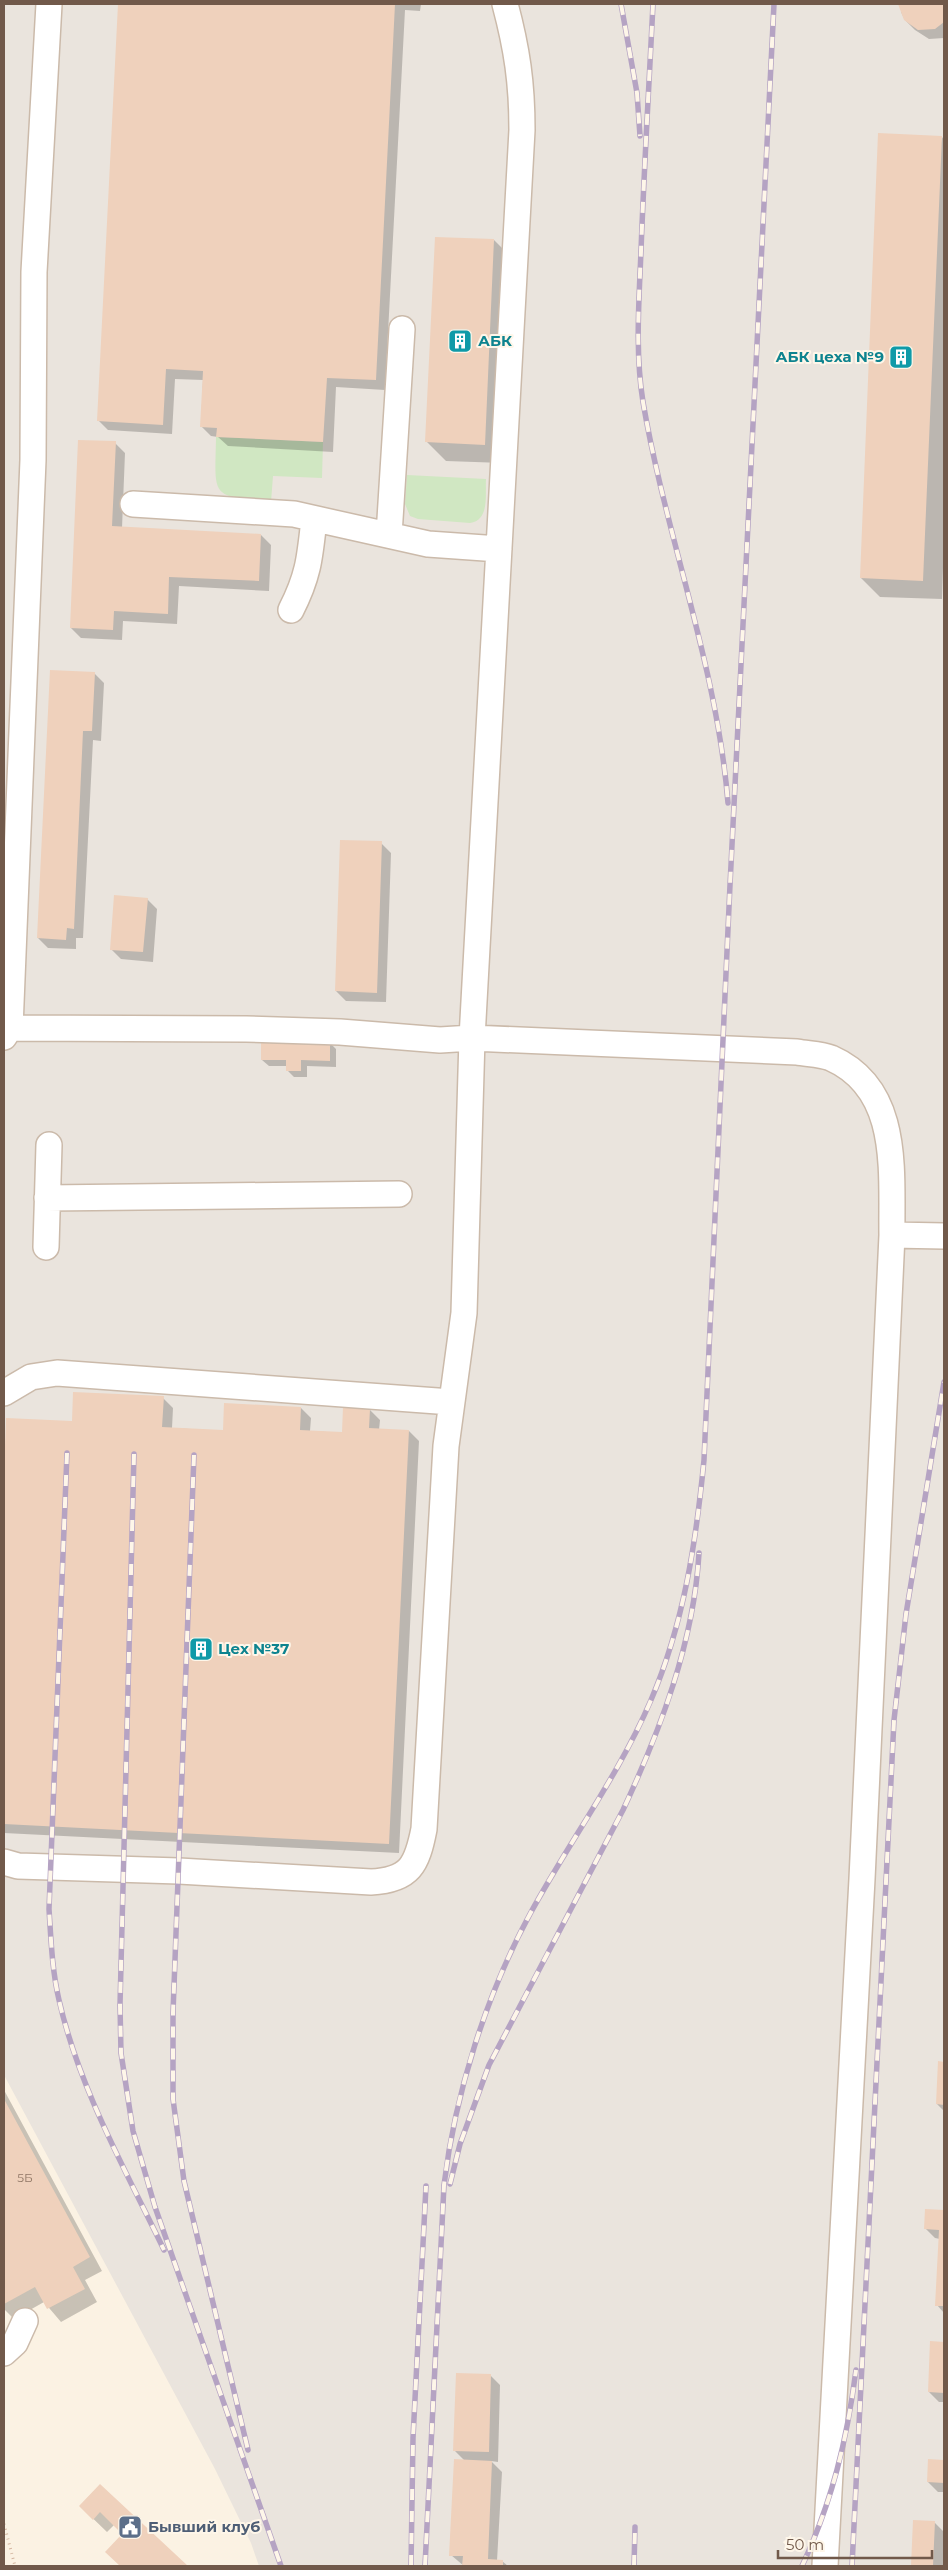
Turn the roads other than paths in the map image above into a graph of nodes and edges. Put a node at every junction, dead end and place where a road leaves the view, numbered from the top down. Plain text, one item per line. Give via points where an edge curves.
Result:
1 (48, 4) edge
2 (504, 4) edge
3 (402, 329) dead end
4 (133, 504) dead end
5 (314, 519) junction
6 (389, 535) junction
7 (499, 549) junction
8 (291, 610) dead end
9 (6, 1029) edge
10 (472, 1038) junction
11 (49, 1145) dead end
12 (399, 1194) dead end
13 (47, 1198) junction
14 (892, 1235) junction
15 (944, 1236) edge
16 (46, 1246) dead end
17 (4, 1393) edge
18 (450, 1402) junction
19 (4, 1862) edge
20 (25, 2321) dead end
21 (4, 2353) edge
22 (825, 2566) edge

1 - 9 street via 34,272 33,460
2 - 7 street via 516,46 522,86 522,130
3 - 6 street
4 - 5 street via 265,511
5 - 6 street
5 - 8 street via 304,584
6 - 7 street via 428,544
7 - 10 street
9 - 10 street via 247,1018 340,1032 440,1040
10 - 14 street via 797,1052 830,1057 853,1070 882,1110 889,1138
10 - 18 street via 464,1313
11 - 13 street
12 - 13 street
13 - 16 street
14 - 15 street
14 - 22 street
17 - 18 street via 31,1377 57,1373
18 - 19 street via 424,1829 415,1862 405,1874 390,1881 371,1882 18,1866
20 - 21 street via 15,2343

